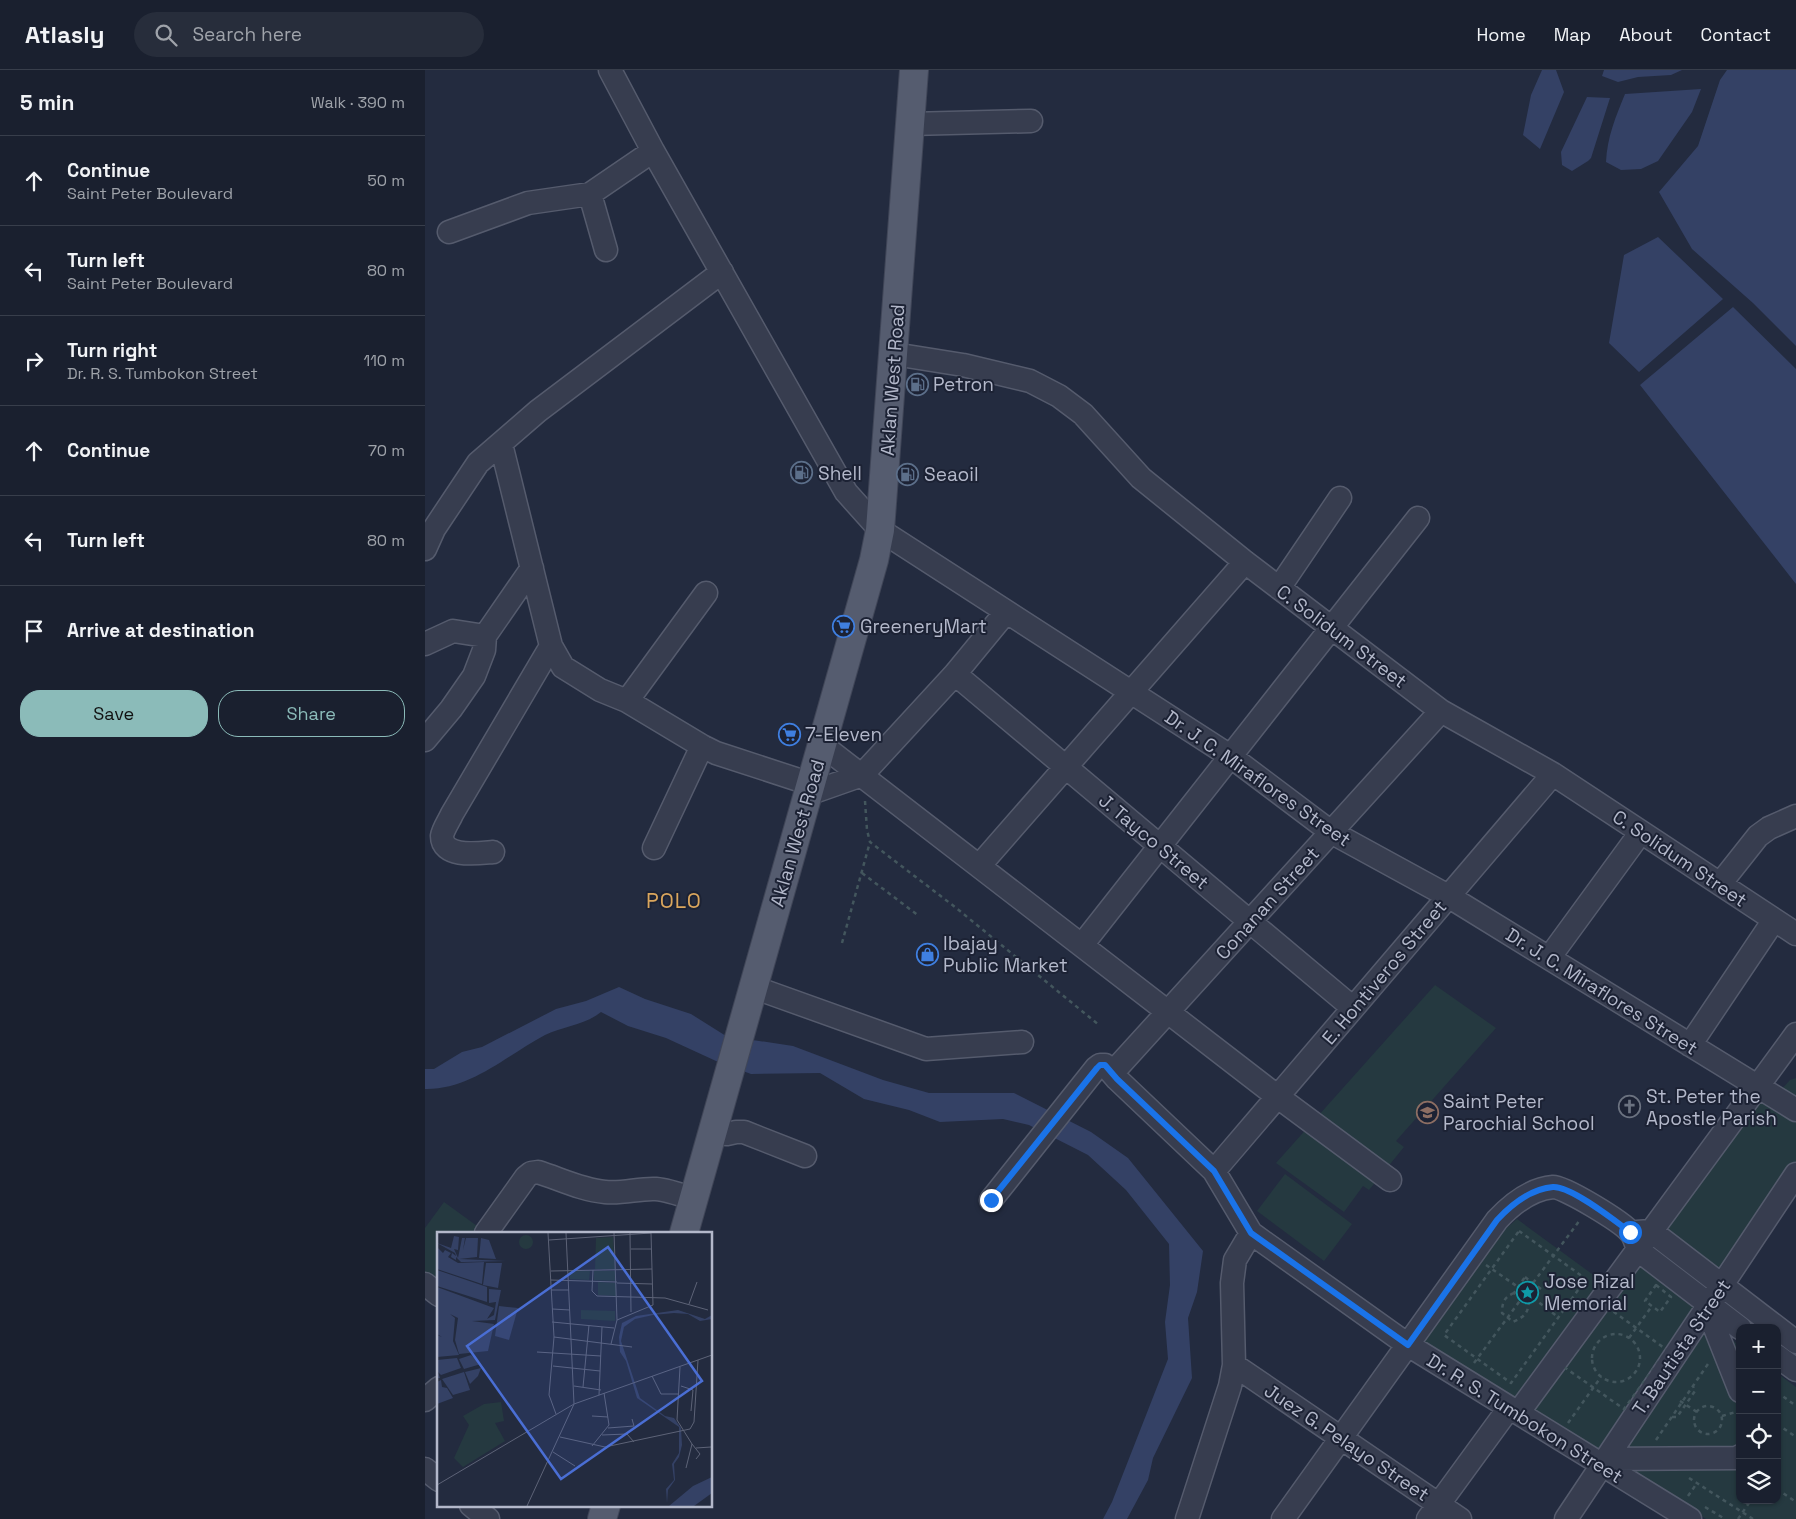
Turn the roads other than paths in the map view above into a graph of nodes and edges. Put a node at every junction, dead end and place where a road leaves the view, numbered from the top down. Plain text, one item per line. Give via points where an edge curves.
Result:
1 (610, 70) edge
2 (914, 70) edge
3 (1031, 121) dead end
4 (910, 124) junction
5 (653, 151) junction
6 (590, 194) junction
7 (449, 232) dead end
8 (606, 250) dead end
9 (722, 272) junction
10 (894, 354) junction
11 (501, 444) junction
12 (1340, 498) dead end
13 (1418, 518) dead end
14 (880, 530) junction
15 (425, 549) edge
16 (1245, 562) junction
17 (532, 568) junction
18 (1279, 588) junction
19 (706, 594) dead end
20 (1007, 612) junction
21 (1332, 627) junction
22 (485, 636) junction
23 (425, 644) edge
24 (551, 646) junction
25 (955, 674) junction
26 (1131, 692) junction
27 (627, 701) junction
28 (1441, 711) junction
29 (425, 740) edge
30 (822, 745) junction
31 (702, 746) junction
32 (1231, 756) junction
33 (1066, 767) junction
34 (1553, 774) junction
35 (862, 775) junction
36 (809, 789) junction
37 (1796, 816) edge
38 (1331, 832) junction
39 (1641, 832) junction
40 (1160, 846) junction
41 (654, 848) dead end
42 (493, 852) dead end
43 (980, 865) junction
44 (1720, 884) junction
45 (1448, 896) junction
46 (1774, 920) junction
47 (1250, 922) junction
48 (1796, 934) edge
49 (1082, 945) junction
50 (1549, 958) junction
51 (753, 987) junction
52 (1353, 1008) junction
53 (1168, 1012) junction
54 (1796, 1034) edge
55 (1022, 1042) dead end
56 (1690, 1045) junction
57 (1111, 1071) junction
58 (1758, 1086) junction
59 (1278, 1097) junction
60 (1796, 1110) edge
61 (713, 1133) junction
62 (805, 1156) dead end
63 (1214, 1171) junction
64 (1796, 1174) edge
65 (1390, 1180) dead end
66 (694, 1199) junction
67 (991, 1200) dead end
68 (487, 1232) edge
69 (684, 1232) edge
70 (1251, 1233) junction
71 (1640, 1237) junction
72 (425, 1284) edge
73 (1722, 1285) junction
74 (437, 1293) edge
75 (1708, 1306) junction
76 (1736, 1325) edge
77 (1796, 1342) edge
78 (1408, 1345) junction
79 (1781, 1359) edge
80 (1234, 1365) junction
81 (1796, 1370) edge
82 (1736, 1380) edge
83 (437, 1390) edge
84 (425, 1400) edge
85 (1514, 1411) junction
86 (1341, 1438) junction
87 (1736, 1458) edge
88 (1604, 1462) junction
89 (425, 1469) edge
90 (437, 1478) edge
91 (472, 1506) edge
92 (606, 1506) edge
93 (1433, 1512) edge
94 (488, 1519) edge
95 (603, 1519) edge
96 (1187, 1519) edge
97 (1283, 1519) edge
98 (1460, 1519) edge
99 (1566, 1519) edge
100 (1690, 1519) edge

1 - 5 street, Dr. J. C. Miraflores Street
2 - 4 main road, Aklan West Road
3 - 4 street
4 - 10 main road, Aklan West Road
5 - 6 street
5 - 9 street, Dr. J. C. Miraflores Street
6 - 7 street via 528,203
6 - 8 street
9 - 11 street via 538,411
9 - 14 street, Dr. J. C. Miraflores Street via 846,492
10 - 14 main road, Aklan West Road
10 - 16 street, C. Solidum Street via 963,365 1030,381 1059,396 1083,414 1141,478
11 - 15 street via 478,463
11 - 17 street
12 - 18 street
13 - 21 street
14 - 20 street, Dr. J. C. Miraflores Street
14 - 30 main road, Aklan West Road
16 - 18 street, C. Solidum Street
16 - 26 street
17 - 22 street
17 - 24 street
18 - 21 street, C. Solidum Street
19 - 27 street
20 - 25 street
20 - 26 street, Dr. J. C. Miraflores Street
21 - 28 street, C. Solidum Street
21 - 32 street
22 - 23 street via 453,631
22 - 29 street via 484,650 473,676
24 - 27 street via 563,668 600,690
24 - 42 street via 442,834 449,848 462,854
25 - 33 street, J. Tayco Street
25 - 35 street
26 - 32 street, Dr. J. C. Miraflores Street
26 - 33 street
27 - 31 street
28 - 34 street, C. Solidum Street
28 - 38 street, Conanan Street
30 - 35 street
30 - 36 main road, Aklan West Road
31 - 36 street
31 - 41 street
32 - 38 street, Dr. J. C. Miraflores Street
32 - 40 street
33 - 40 street, J. Tayco Street
33 - 43 street
34 - 39 street, C. Solidum Street
34 - 45 street, E. Hontiveros Street
35 - 36 street
35 - 43 street
36 - 51 main road, Aklan West Road
37 - 44 street via 1758,836
38 - 45 street, Dr. J. C. Miraflores Street
38 - 47 street, Conanan Street
39 - 44 street, C. Solidum Street
39 - 50 street
40 - 47 street, J. Tayco Street
40 - 49 street
43 - 49 street
44 - 46 street, C. Solidum Street
45 - 50 street, Dr. J. C. Miraflores Street
45 - 52 street, E. Hontiveros Street
46 - 48 street, C. Solidum Street
46 - 56 street
47 - 52 street, J. Tayco Street
47 - 53 street, Conanan Street
49 - 53 street
50 - 56 street, Dr. J. C. Miraflores Street
51 - 55 street via 926,1049
51 - 61 main road, Aklan West Road
52 - 59 street, E. Hontiveros Street
53 - 57 street, Conanan Street
53 - 59 street
54 - 58 street
56 - 58 street, Dr. J. C. Miraflores Street
57 - 63 street, Dr. R. S. Tumbokon Street
57 - 67 street via 1100,1065
58 - 60 street, Dr. J. C. Miraflores Street
58 - 71 street
59 - 63 street, E. Hontiveros Street
59 - 65 street
61 - 62 street via 744,1132
61 - 66 main road, Aklan West Road
63 - 70 street, Dr. R. S. Tumbokon Street
64 - 73 street, T. Bautista Street
66 - 68 street via 657,1189 627,1192 591,1190 538,1172 531,1173
66 - 69 main road, Aklan West Road
70 - 78 street, Dr. R. S. Tumbokon Street
70 - 80 street via 1235,1260 1232,1283
71 - 73 street
71 - 75 street
71 - 78 street via 1566,1191 1554,1187 1529,1194 1510,1206 1497,1220
71 - 85 street via 1578,1331
72 - 74 street
73 - 75 street, T. Bautista Street
73 - 77 street
75 - 76 street
75 - 82 street
75 - 88 street, T. Bautista Street
78 - 85 street, Dr. R. S. Tumbokon Street
78 - 86 street
79 - 81 street
80 - 86 street, Juez G. Pelayo Street
80 - 96 street
83 - 84 street
85 - 88 street, Dr. R. S. Tumbokon Street
85 - 93 street
86 - 93 street, Juez G. Pelayo Street
86 - 97 street
87 - 88 street
88 - 99 street, T. Bautista Street
88 - 100 street, Dr. R. S. Tumbokon Street
89 - 90 street
91 - 94 street
92 - 95 main road
93 - 98 street, Juez G. Pelayo Street

